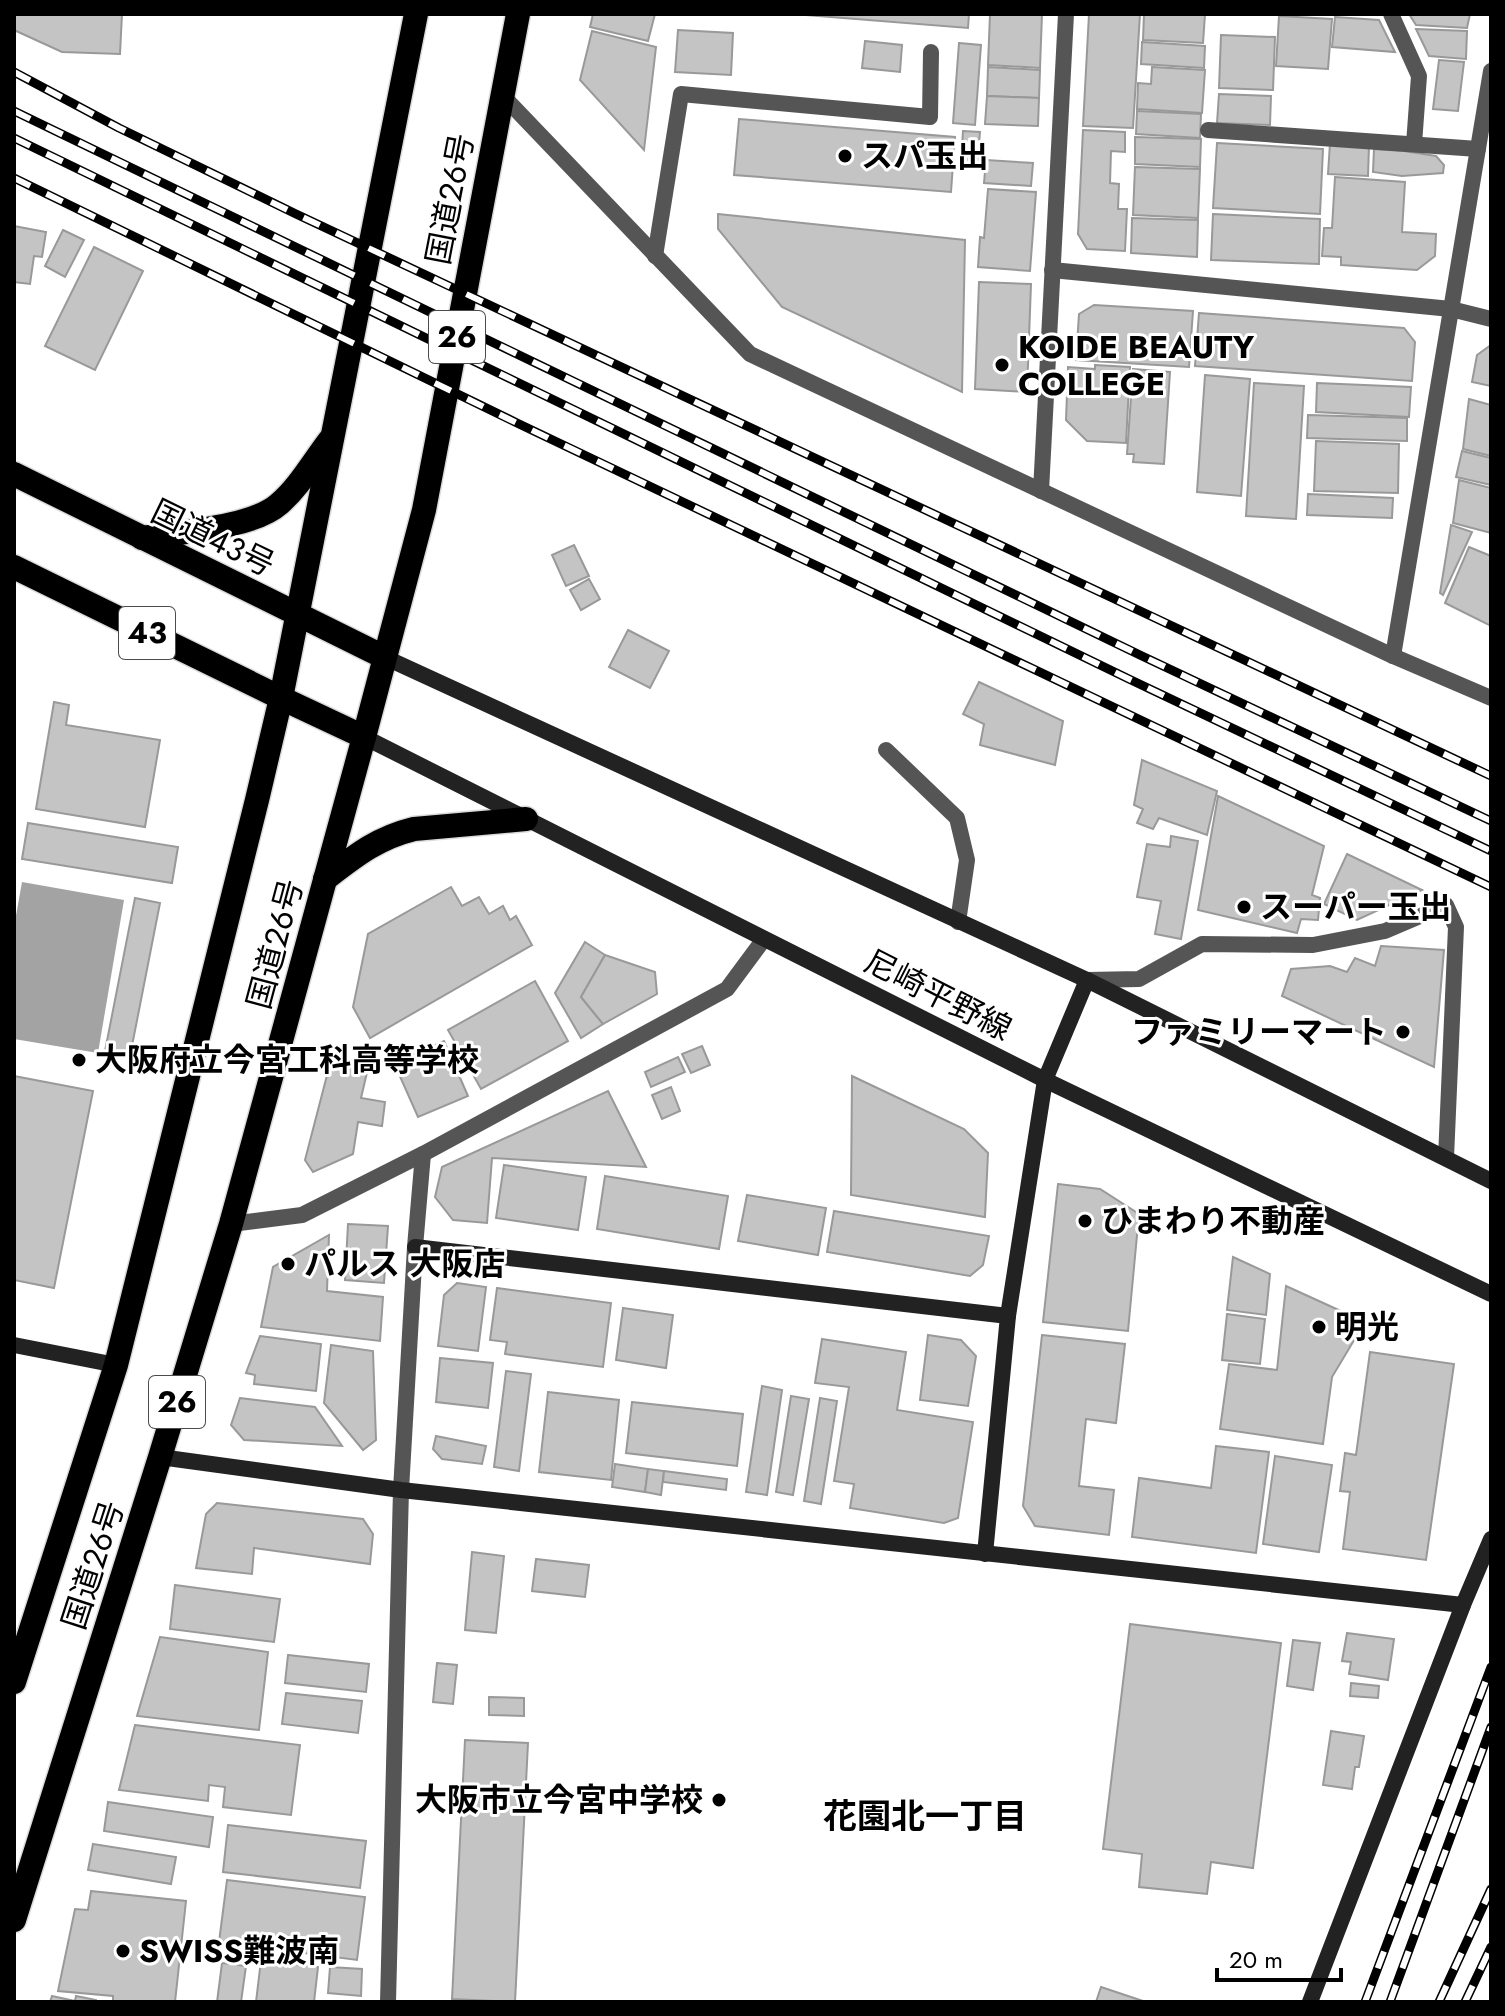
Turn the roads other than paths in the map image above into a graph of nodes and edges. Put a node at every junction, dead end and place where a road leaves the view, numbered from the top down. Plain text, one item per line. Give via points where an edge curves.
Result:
1 (416, 14) edge
2 (518, 14) edge
3 (1066, 14) edge
4 (1391, 14) edge
5 (931, 52) dead end
6 (1491, 71) edge
7 (502, 95) junction
8 (1208, 130) dead end
9 (1414, 144) junction
10 (1478, 149) junction
11 (655, 256) junction
12 (1052, 270) junction
13 (1451, 309) junction
14 (1491, 319) edge
15 (333, 436) junction
16 (14, 474) edge
17 (1041, 491) junction
18 (142, 538) junction
19 (14, 567) edge
20 (298, 615) junction
21 (1393, 656) junction
22 (384, 657) junction
23 (281, 698) junction
24 (1491, 698) edge
25 (364, 737) junction
26 (886, 750) dead end
27 (526, 819) junction
28 (325, 879) junction
29 (958, 922) junction
30 (764, 939) junction
31 (1087, 980) junction
32 (1045, 1080) junction
33 (423, 1154) junction
34 (1446, 1158) junction
35 (1491, 1181) edge
36 (231, 1224) junction
37 (415, 1247) junction
38 (1491, 1294) edge
39 (1008, 1316) junction
40 (14, 1345) edge
41 (116, 1365) junction
42 (160, 1457) junction
43 (401, 1490) junction
44 (1491, 1539) edge
45 (985, 1554) junction
46 (1463, 1605) junction
47 (14, 1682) edge
48 (14, 1920) edge
49 (388, 2002) edge
50 (1310, 2002) edge

1 - 15 highway, 国道26号 / 26
2 - 7 highway, 国道26号 / 26
3 - 12 street
4 - 9 street via 1419,76
5 - 11 street via 930,117 681,94
6 - 10 street
7 - 11 street
7 - 22 highway, 国道26号 / 26 via 424,510
8 - 9 street
9 - 10 street
10 - 13 street
11 - 17 street via 750,354
12 - 13 street
12 - 17 street
13 - 14 street
13 - 21 street
15 - 18 highway via 289,495 259,517
15 - 20 highway, 国道26号 / 26
16 - 18 highway, 国道43号 / 43
17 - 21 street
18 - 20 highway, 国道43号 / 43
19 - 23 highway, 43
20 - 22 highway, 国道43号 / 43
20 - 23 highway, 国道26号 / 26
21 - 24 street
22 - 25 highway, 国道26号 / 26
22 - 29 street
23 - 25 highway, 43
23 - 41 highway, 国道26号 / 26
25 - 27 street, 尼崎平野線
25 - 28 highway, 国道26号 / 26
26 - 29 street via 957,818 967,860
27 - 28 highway via 396,834 359,852
27 - 30 street, 尼崎平野線
28 - 36 highway, 国道26号 / 26
29 - 31 street
30 - 32 street, 尼崎平野線
30 - 33 street via 727,989
31 - 32 street
31 - 34 street
31 - 34 street via 1139,979 1202,944 1313,945 1385,931 1446,905 1456,927
32 - 38 street, 尼崎平野線
32 - 39 street
33 - 36 street via 302,1215
33 - 37 street
34 - 35 street
36 - 42 highway, 国道26号 / 26
37 - 39 street
37 - 43 street
39 - 45 street
40 - 41 street
41 - 47 highway, 国道26号 / 26
42 - 43 street
42 - 48 highway, 国道26号 / 26
43 - 45 street
43 - 49 street
44 - 46 street
45 - 46 street
46 - 50 street

